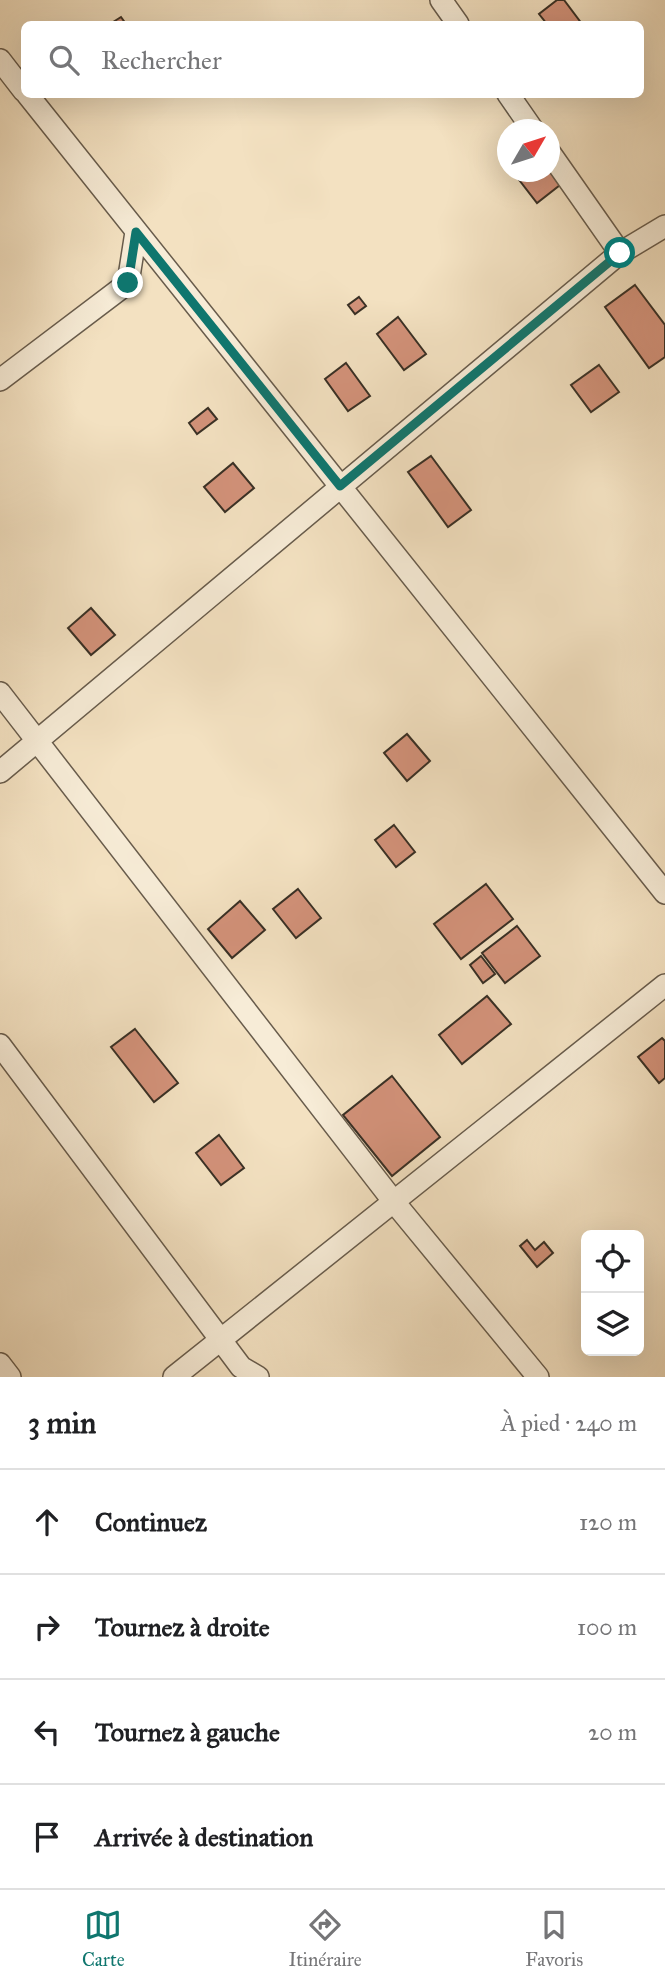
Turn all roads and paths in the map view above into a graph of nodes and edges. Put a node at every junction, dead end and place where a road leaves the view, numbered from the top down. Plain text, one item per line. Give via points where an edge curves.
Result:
1 (441, 0) edge
2 (456, 21) edge
3 (0, 60) edge
4 (21, 87) edge
5 (30, 98) edge
6 (511, 98) edge
7 (525, 119) edge
8 (560, 167) edge
9 (665, 226) edge
10 (136, 232) junction
11 (620, 253) junction
12 (0, 380) edge
13 (340, 486) junction
14 (0, 693) edge
15 (38, 741) junction
16 (0, 772) edge
17 (665, 893) edge
18 (665, 985) edge
19 (0, 1045) edge
20 (394, 1202) junction
21 (221, 1340) junction
22 (0, 1364) edge
23 (9, 1377) edge
24 (174, 1377) edge
25 (258, 1377) edge
26 (538, 1377) edge

1 - 2 street
3 - 4 street
5 - 10 street
6 - 7 street
8 - 11 street
9 - 11 street
10 - 12 street via 128,283
10 - 13 street
11 - 13 street
13 - 15 street
13 - 17 street
14 - 15 street
15 - 16 street
15 - 20 street
18 - 20 street
19 - 21 street
20 - 21 street
20 - 26 street
21 - 24 street
21 - 25 street via 241,1367
22 - 23 street

